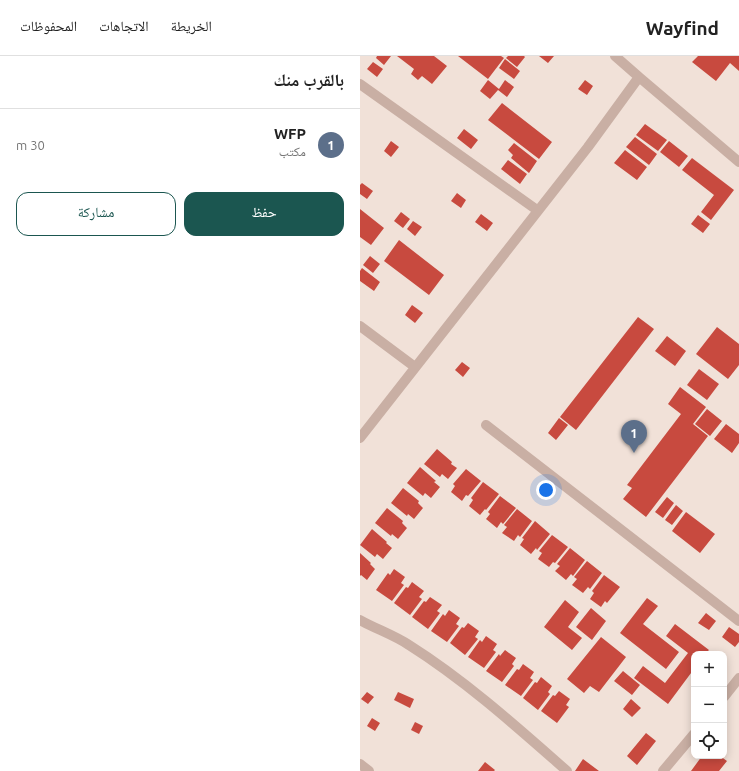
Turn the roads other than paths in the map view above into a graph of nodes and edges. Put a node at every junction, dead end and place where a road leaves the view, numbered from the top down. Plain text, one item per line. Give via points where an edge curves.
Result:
1 (615, 56) edge
2 (638, 77) junction
3 (360, 84) edge
4 (739, 162) edge
5 (536, 210) junction
6 (360, 326) edge
7 (415, 367) junction
8 (486, 425) dead end
9 (360, 438) edge
10 (360, 620) edge
11 (739, 621) edge
12 (739, 678) edge
13 (727, 693) edge
14 (691, 738) edge
15 (360, 764) edge
16 (369, 771) edge
17 (567, 771) edge
18 (663, 771) edge

1 - 2 street
2 - 4 street
2 - 5 street via 588,147
3 - 5 street
5 - 7 street
6 - 7 street
7 - 9 street
8 - 11 street
10 - 17 street via 408,644 457,679 502,714
12 - 13 street
14 - 18 street
15 - 16 street

